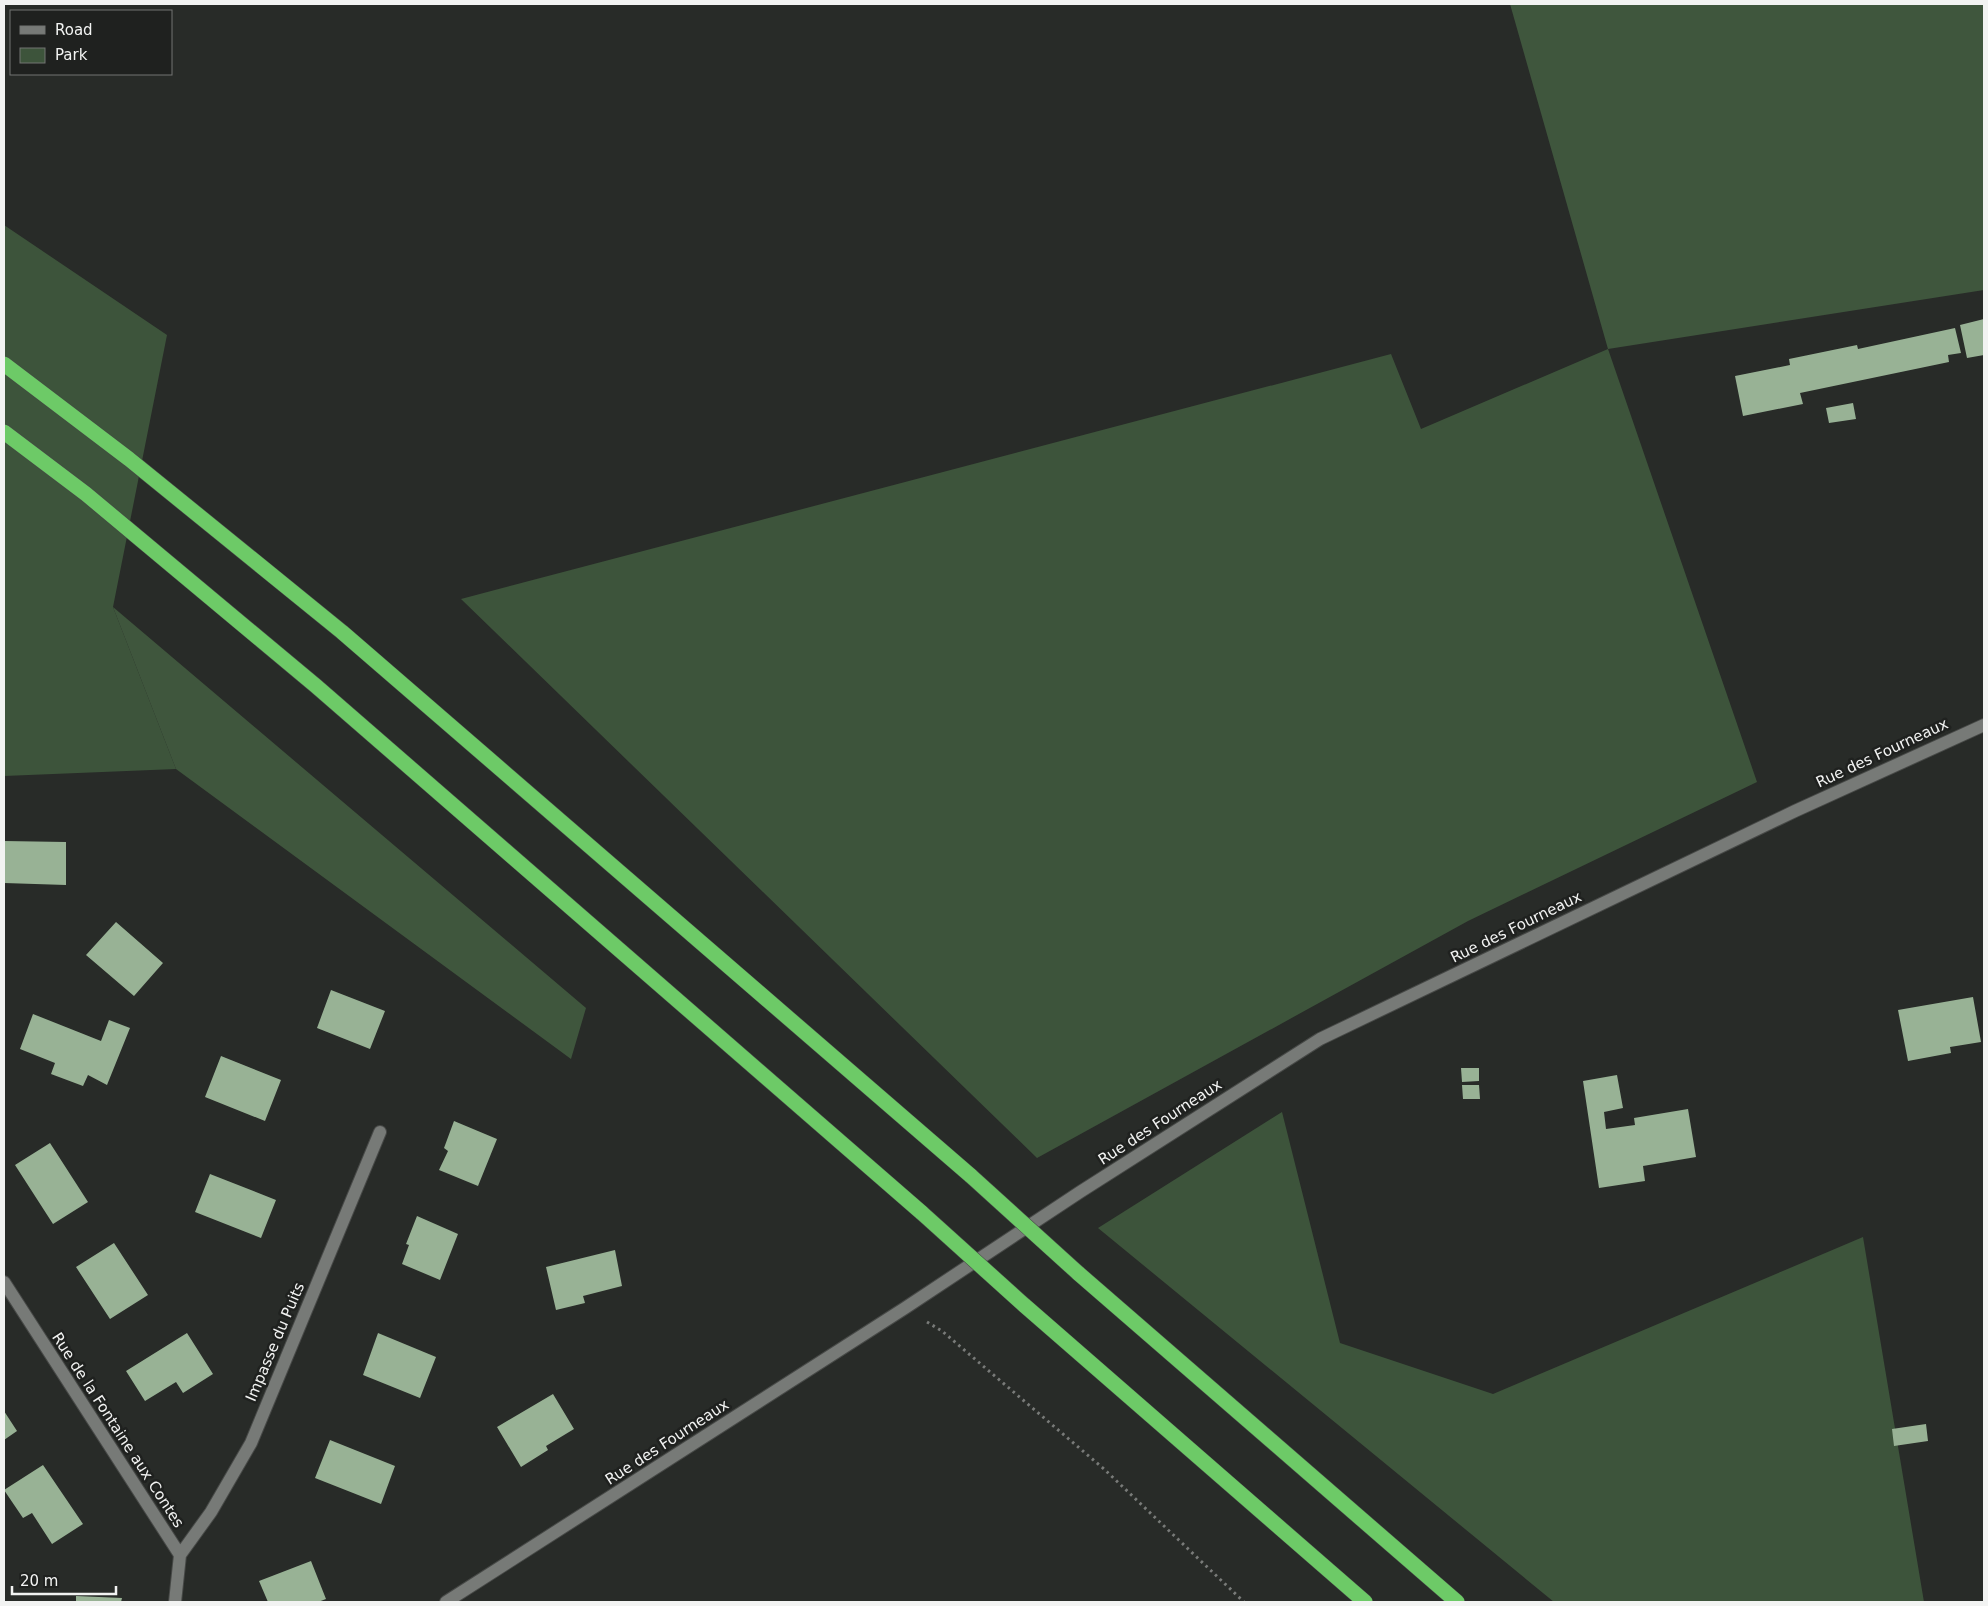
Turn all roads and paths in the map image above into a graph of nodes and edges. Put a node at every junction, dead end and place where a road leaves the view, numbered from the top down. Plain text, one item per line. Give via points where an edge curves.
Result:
1 (4, 364) edge
2 (4, 432) edge
3 (1984, 725) edge
4 (380, 1132) dead end
5 (4, 1282) edge
6 (905, 1308) junction
7 (180, 1555) junction
8 (175, 1602) edge
9 (446, 1602) edge
10 (1244, 1602) edge
11 (1365, 1602) edge
12 (1457, 1602) edge

1 - 12 highway, bridge via 129,459 342,632
2 - 11 highway, bridge via 86,494 316,686
3 - 6 street, Rue des Fourneaux via 1320,1039
4 - 7 street, Impasse du Puits via 251,1443 212,1512
5 - 7 street, Rue de la Fontaine aux Contes
6 - 9 street, Rue des Fourneaux
6 - 10 path via 942,1331 1104,1469
7 - 8 street

